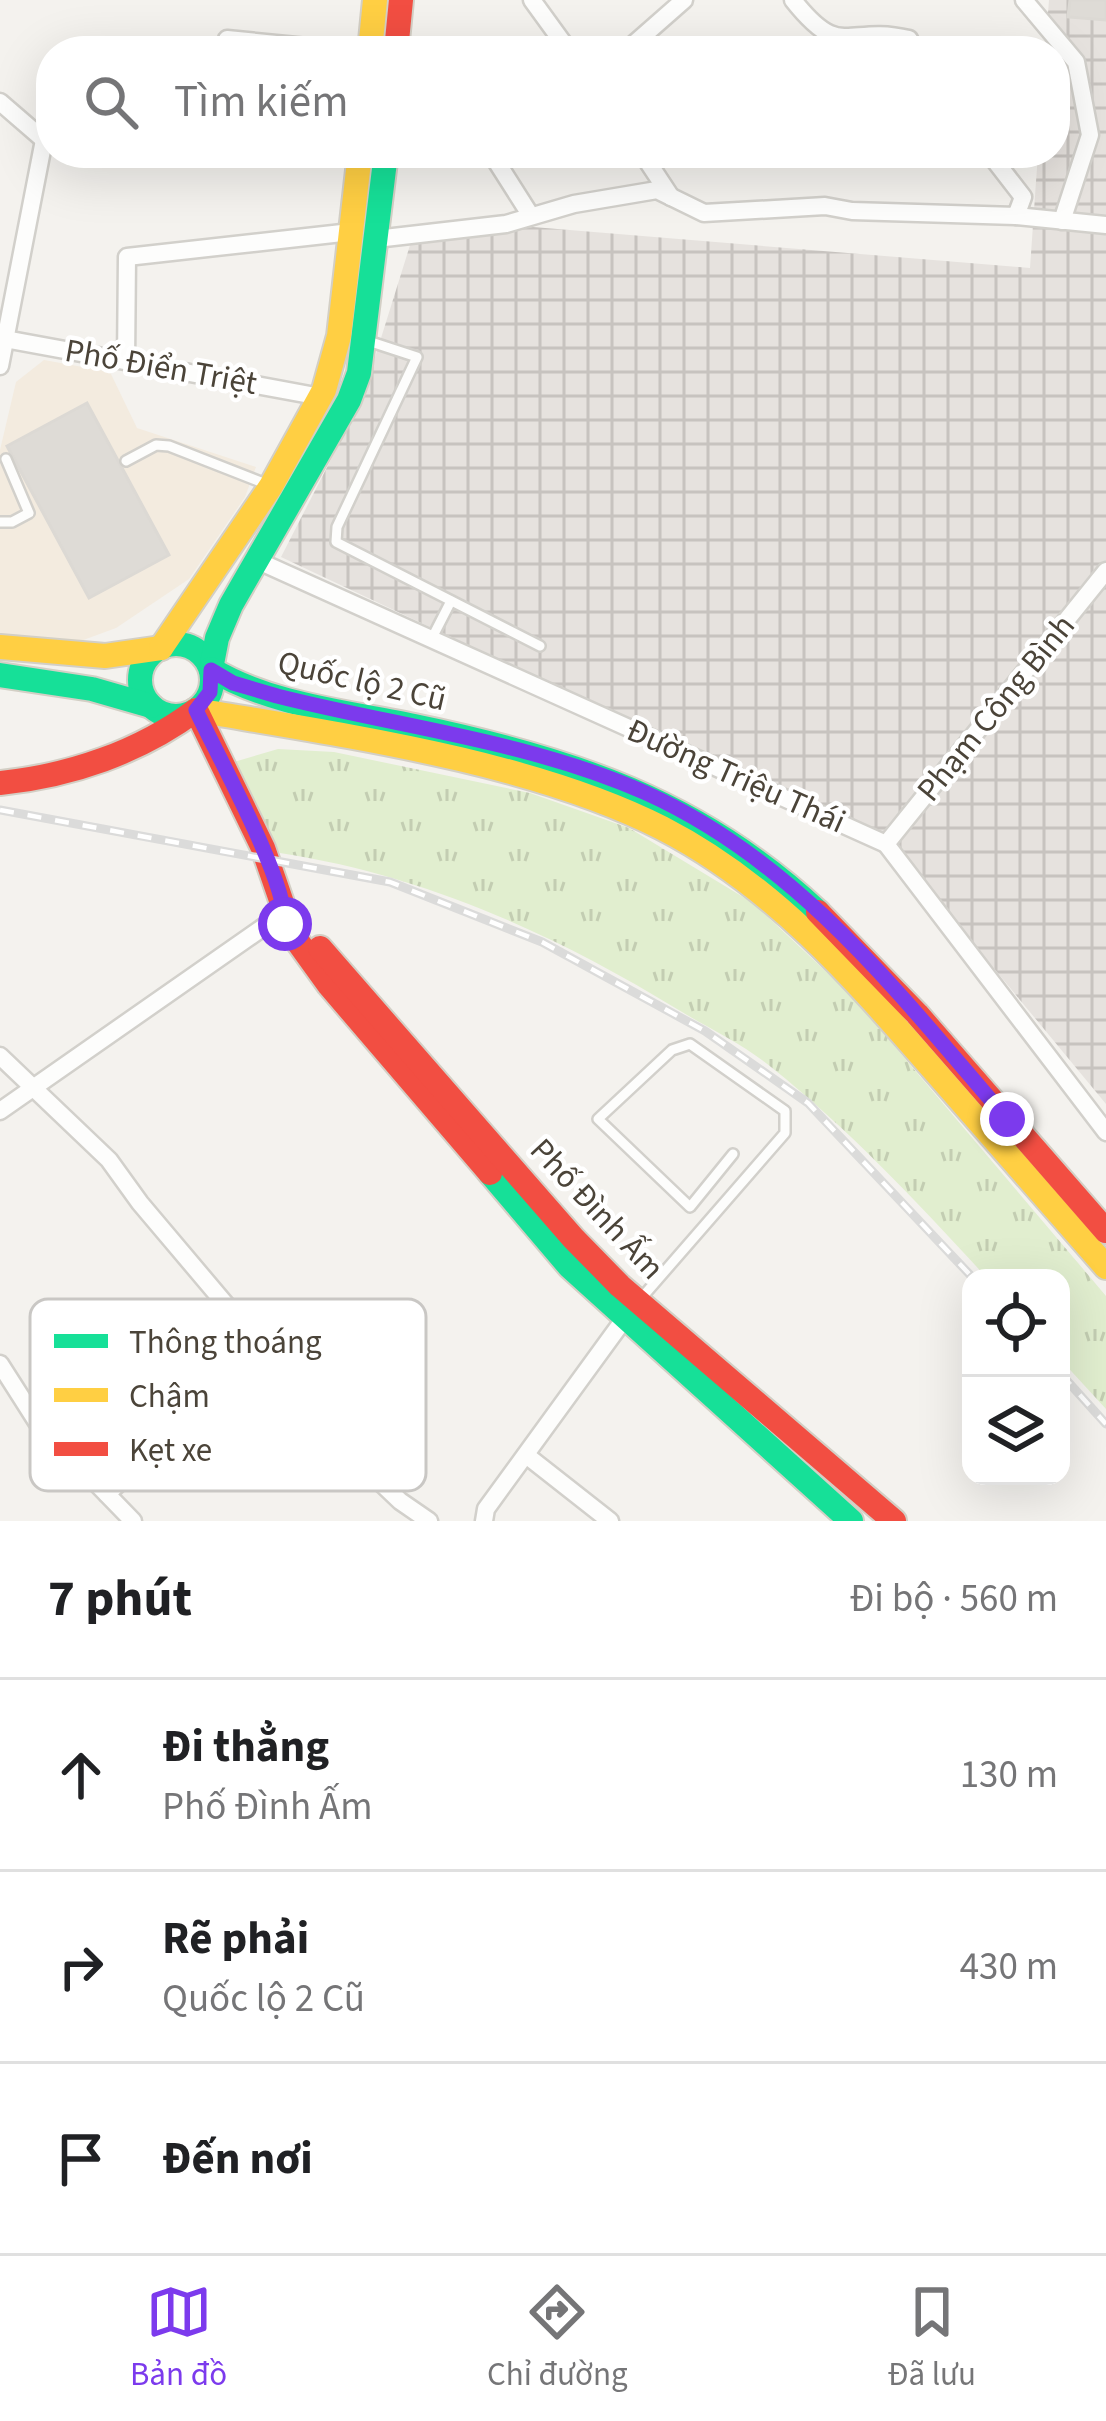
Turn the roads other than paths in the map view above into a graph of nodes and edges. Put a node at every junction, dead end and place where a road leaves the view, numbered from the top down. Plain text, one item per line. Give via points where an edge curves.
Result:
1 (375, 0) edge
2 (401, 0) edge
3 (532, 0) edge
4 (684, 0) edge
5 (793, 0) edge
6 (1024, 0) edge
7 (371, 36) edge
8 (402, 36) edge
9 (558, 36) edge
10 (643, 36) edge
11 (832, 36) edge
12 (1054, 36) edge
13 (1070, 55) edge
14 (0, 103) edge
15 (36, 131) edge
16 (42, 168) edge
17 (361, 168) edge
18 (382, 168) edge
19 (500, 168) edge
20 (652, 168) edge
21 (1001, 168) edge
22 (672, 197) junction
23 (1016, 216) junction
24 (531, 217) junction
25 (1062, 221) junction
26 (1106, 225) edge
27 (364, 236) junction
28 (3, 339) edge
29 (365, 340) junction
30 (126, 361) junction
31 (0, 366) edge
32 (321, 397) junction
33 (7, 459) dead end
34 (126, 461) dead end
35 (271, 486) junction
36 (0, 522) edge
37 (256, 560) junction
38 (1106, 572) edge
39 (451, 602) junction
40 (432, 638) junction
41 (540, 646) dead end
42 (0, 647) edge
43 (160, 648) junction
44 (211, 670) junction
45 (0, 675) edge
46 (152, 706) junction
47 (196, 710) junction
48 (114, 753) junction
49 (0, 783) edge
50 (886, 844) junction
51 (285, 912) junction
52 (0, 1056) edge
53 (32, 1087) junction
54 (0, 1111) edge
55 (1106, 1132) edge
56 (733, 1154) dead end
57 (1106, 1232) edge
58 (1106, 1267) edge
59 (221, 1299) edge
60 (631, 1310) junction
61 (0, 1364) edge
62 (5, 1390) edge
63 (30, 1415) edge
64 (526, 1455) junction
65 (104, 1491) edge
66 (110, 1491) edge
67 (390, 1491) edge
68 (107, 1494) junction
69 (133, 1521) edge
70 (429, 1521) edge
71 (484, 1521) edge
72 (610, 1521) edge
73 (851, 1521) edge
74 (894, 1521) edge

1 - 7 main road
2 - 8 main road
3 - 9 street
4 - 10 street
5 - 11 street
6 - 12 street
13 - 25 street via 1090,135
14 - 15 street
16 - 28 street
17 - 27 main road
18 - 27 main road
19 - 24 street
20 - 22 street
21 - 23 street via 1023,197
22 - 23 street via 704,213 825,206
22 - 24 street via 657,190
23 - 25 street
24 - 27 street
25 - 26 street
27 - 29 main road
27 - 30 street via 127,257
27 - 32 main road
28 - 30 street, Phố Điển Triệt
28 - 31 street
29 - 37 main road via 349,400
29 - 39 lane via 417,357 335,538
30 - 32 street, Phố Điển Triệt
32 - 35 main road
33 - 36 lane via 29,513
34 - 35 lane via 169,446
35 - 43 main road
37 - 40 street, Đường Triệu Thái
37 - 44 main road via 223,622
38 - 50 street, Phạm Công Bình
39 - 40 lane
39 - 41 lane
40 - 50 street, Đường Triệu Thái
42 - 43 main road via 105,656
43 - 44 main road via 191,647
43 - 46 main road via 141,675
44 - 47 main road via 210,692
44 - 57 main road, Quốc lộ 2 Cũ via 290,699 563,764 646,794 736,843 856,945
45 - 46 main road
46 - 47 main road via 173,716
46 - 48 main road
47 - 48 main road
47 - 51 main road, Phố Đình Ấm
47 - 58 main road, Quốc lộ 2 Cũ via 556,786 638,816 728,867 835,957
48 - 49 main road via 43,779
50 - 55 street, Đường Triệu Thái
51 - 53 street
51 - 60 main road, Phố Đình Ấm via 285,924 329,986 569,1266
52 - 53 street
53 - 54 street
53 - 59 street via 109,1160
56 - 60 lane via 690,1208 598,1119 672,1050 690,1044 784,1111 785,1133
60 - 64 street
60 - 73 main road, Phố Đình Ấm
60 - 74 main road, Phố Đình Ấm
61 - 62 street
62 - 63 street
64 - 71 street
64 - 72 street
65 - 68 street
66 - 68 street
67 - 70 street
68 - 69 street

